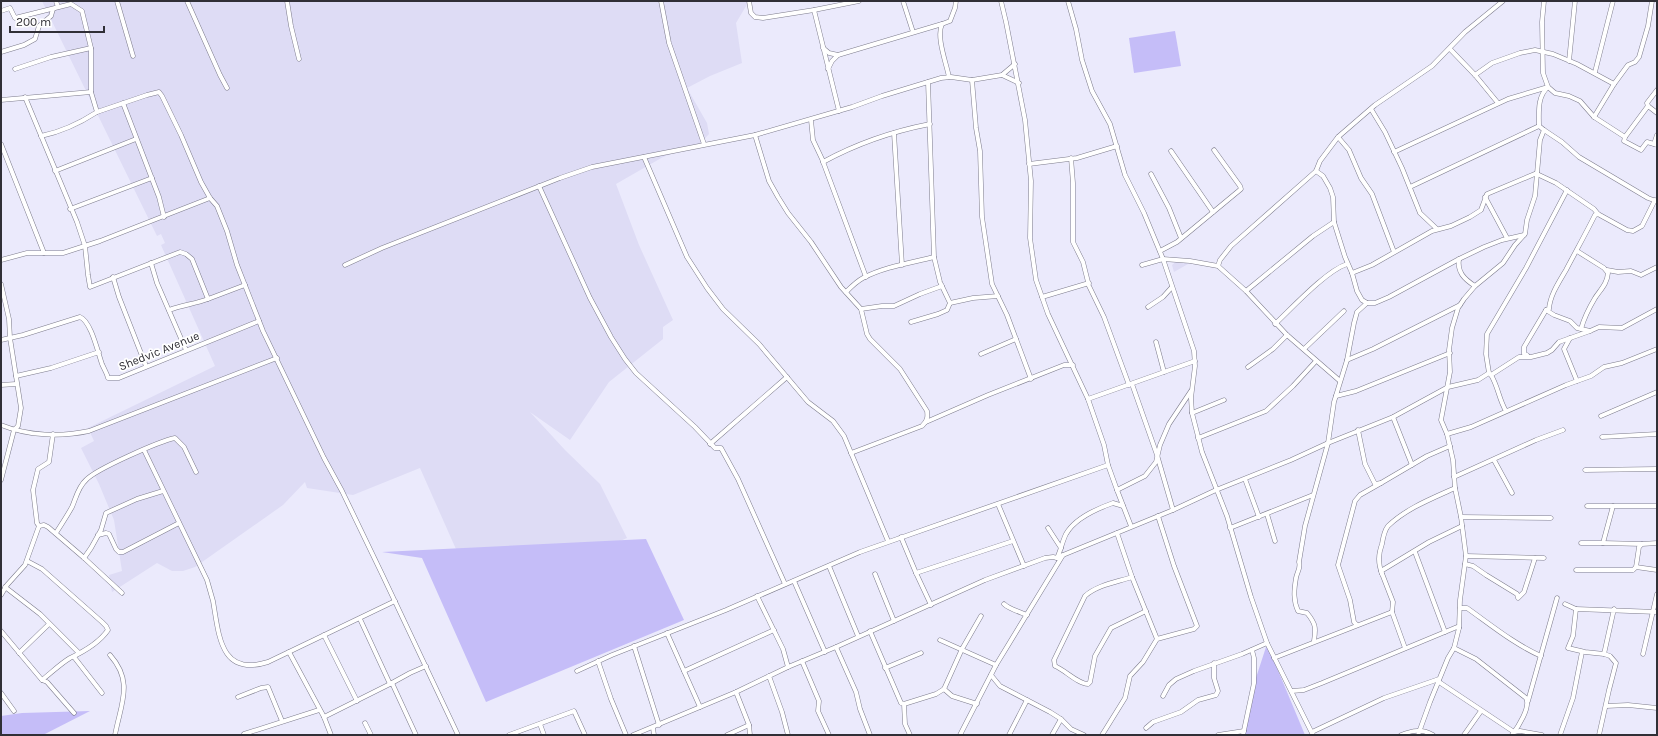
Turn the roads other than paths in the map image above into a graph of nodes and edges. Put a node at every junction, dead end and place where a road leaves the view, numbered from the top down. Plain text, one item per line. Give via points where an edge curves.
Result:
1 (56, 1) edge
2 (117, 1) edge
3 (187, 1) edge
4 (288, 1) edge
5 (661, 1) edge
6 (749, 1) edge
7 (859, 1) edge
8 (903, 1) edge
9 (956, 1) edge
10 (1000, 1) edge
11 (1068, 1) edge
12 (1503, 1) edge
13 (1544, 1) edge
14 (1575, 1) edge
15 (1613, 1) edge
16 (1652, 1) edge
17 (58, 7) junction
18 (53, 9) junction
19 (814, 10) junction
20 (1, 11) edge
21 (942, 24) junction
22 (913, 32) junction
23 (91, 48) junction
24 (823, 48) junction
25 (1450, 48) junction
26 (1542, 51) junction
27 (1, 52) edge
28 (838, 55) junction
29 (133, 56) dead end
30 (299, 59) dead end
31 (1569, 61) junction
32 (1014, 64) junction
33 (15, 69) dead end
34 (828, 69) junction
35 (1595, 72) junction
36 (1002, 75) junction
37 (1475, 75) junction
38 (949, 77) junction
39 (972, 80) junction
40 (928, 82) junction
41 (1019, 83) junction
42 (1614, 84) junction
43 (1548, 87) junction
44 (227, 88) dead end
45 (1657, 90) edge
46 (91, 92) junction
47 (25, 97) junction
48 (1, 100) edge
49 (123, 103) junction
50 (1498, 104) junction
51 (1648, 106) junction
52 (1371, 109) junction
53 (839, 111) junction
54 (97, 112) junction
55 (1657, 113) edge
56 (1594, 117) junction
57 (811, 120) junction
58 (930, 124) junction
59 (1539, 126) junction
60 (1544, 130) junction
61 (894, 133) junction
62 (755, 135) junction
63 (1657, 135) edge
64 (41, 136) junction
65 (1626, 136) junction
66 (1338, 137) junction
67 (136, 139) junction
68 (1, 144) edge
69 (704, 144) junction
70 (1656, 144) edge
71 (1117, 146) junction
72 (1214, 150) dead end
73 (1171, 151) dead end
74 (1394, 152) junction
75 (644, 157) junction
76 (1071, 158) junction
77 (823, 162) junction
78 (1029, 164) junction
79 (55, 171) junction
80 (1316, 171) junction
81 (1151, 174) dead end
82 (1537, 174) junction
83 (152, 178) junction
84 (539, 186) junction
85 (1410, 187) junction
86 (1567, 190) junction
87 (1485, 197) junction
88 (210, 198) junction
89 (1656, 200) edge
90 (70, 209) junction
91 (1213, 212) junction
92 (1598, 214) junction
93 (164, 217) junction
94 (1334, 222) junction
95 (1437, 229) junction
96 (1525, 234) junction
97 (1181, 238) junction
98 (1507, 238) junction
99 (85, 246) junction
100 (1160, 251) junction
101 (1577, 251) junction
102 (1394, 252) junction
103 (44, 253) junction
104 (934, 257) junction
105 (1163, 258) junction
106 (1459, 259) junction
107 (1, 260) edge
108 (151, 263) junction
109 (1347, 264) junction
110 (345, 265) dead end
111 (902, 265) junction
112 (1142, 265) dead end
113 (1218, 266) junction
114 (1657, 267) edge
115 (1606, 269) junction
116 (1352, 273) junction
117 (113, 277) junction
118 (866, 277) junction
119 (1089, 283) junction
120 (1, 284) edge
121 (245, 285) junction
122 (942, 286) junction
123 (1475, 286) junction
124 (1172, 287) junction
125 (1246, 291) junction
126 (846, 292) junction
127 (998, 296) junction
128 (1042, 297) junction
129 (208, 299) junction
130 (950, 303) junction
131 (1367, 303) junction
132 (1460, 305) junction
133 (1148, 307) dead end
134 (1657, 309) edge
135 (169, 310) junction
136 (861, 310) junction
137 (1546, 310) junction
138 (1344, 311) dead end
139 (259, 321) junction
140 (911, 322) dead end
141 (1275, 324) junction
142 (1581, 330) junction
143 (1590, 331) junction
144 (1287, 335) junction
145 (10, 338) junction
146 (1570, 338) junction
147 (1016, 339) junction
148 (1, 340) edge
149 (1156, 342) dead end
150 (1304, 349) junction
151 (1657, 349) edge
152 (186, 350) junction
153 (99, 352) junction
154 (1450, 353) junction
155 (981, 354) dead end
156 (1068, 354) junction
157 (1524, 354) junction
158 (1519, 357) junction
159 (1531, 357) junction
160 (277, 358) junction
161 (1347, 360) junction
162 (1195, 361) junction
163 (1316, 361) junction
164 (1064, 365) junction
165 (1073, 365) junction
166 (146, 366) junction
167 (1248, 367) dead end
168 (1164, 372) junction
169 (1490, 374) junction
170 (16, 376) junction
171 (787, 377) junction
172 (1031, 379) junction
173 (1340, 381) junction
174 (1577, 381) junction
175 (16, 384) junction
176 (1, 385) edge
177 (1131, 385) junction
178 (1448, 388) junction
179 (1192, 390) junction
180 (1657, 392) edge
181 (1336, 396) junction
182 (1191, 398) junction
183 (1088, 399) junction
184 (1224, 400) dead end
185 (1184, 401) junction
186 (1506, 411) junction
187 (1192, 413) junction
188 (1601, 416) dead end
189 (1393, 417) junction
190 (926, 422) junction
191 (1, 424) edge
192 (14, 430) junction
193 (1358, 430) junction
194 (1563, 430) dead end
195 (54, 434) junction
196 (1447, 434) junction
197 (1657, 434) edge
198 (1602, 437) dead end
199 (1198, 438) junction
200 (1328, 443) junction
201 (710, 444) junction
202 (1450, 446) junction
203 (144, 450) junction
204 (851, 453) junction
205 (1157, 455) junction
206 (1494, 460) junction
207 (1108, 465) junction
208 (1412, 465) junction
209 (1585, 470) dead end
210 (1657, 470) edge
211 (196, 472) dead end
212 (1454, 477) junction
213 (1245, 479) junction
214 (1, 480) edge
215 (1381, 483) junction
216 (1455, 488) junction
217 (1117, 490) junction
218 (1216, 490) junction
219 (163, 492) junction
220 (1512, 493) dead end
221 (1313, 495) junction
222 (998, 504) junction
223 (1123, 506) junction
224 (1587, 506) dead end
225 (1613, 506) junction
226 (1657, 506) edge
227 (1173, 510) junction
228 (1267, 514) junction
229 (1158, 516) junction
230 (1259, 517) junction
231 (1461, 517) junction
232 (1551, 518) dead end
233 (179, 524) junction
234 (39, 526) junction
235 (1131, 526) junction
236 (1462, 526) junction
237 (1048, 528) dead end
238 (1230, 528) junction
239 (56, 533) junction
240 (1117, 533) junction
241 (98, 535) junction
242 (901, 537) junction
243 (888, 541) junction
244 (1013, 541) junction
245 (1275, 541) dead end
246 (1581, 543) dead end
247 (1603, 543) junction
248 (1657, 543) edge
249 (1642, 544) junction
250 (1062, 548) junction
251 (1415, 552) junction
252 (1063, 555) junction
253 (1466, 556) junction
254 (84, 558) junction
255 (1057, 558) junction
256 (1535, 558) junction
257 (1544, 558) dead end
258 (27, 561) junction
259 (1465, 564) junction
260 (829, 566) junction
261 (1024, 566) junction
262 (1636, 567) junction
263 (1576, 570) dead end
264 (1657, 570) edge
265 (916, 573) junction
266 (875, 574) dead end
267 (1382, 575) junction
268 (1132, 577) junction
269 (794, 581) junction
270 (786, 584) junction
271 (5, 587) junction
272 (122, 593) dead end
273 (1657, 594) edge
274 (1, 595) edge
275 (757, 596) junction
276 (1557, 598) dead end
277 (395, 602) junction
278 (1004, 604) dead end
279 (1565, 604) dead end
280 (931, 605) junction
281 (1460, 608) junction
282 (1576, 609) junction
283 (1614, 609) junction
284 (1146, 611) junction
285 (1392, 612) junction
286 (1655, 612) edge
287 (1027, 615) junction
288 (981, 616) dead end
289 (360, 619) junction
290 (894, 621) junction
291 (49, 624) junction
292 (1357, 625) junction
293 (1459, 628) junction
294 (774, 630) junction
295 (1, 631) edge
296 (870, 631) junction
297 (1445, 632) junction
298 (667, 633) junction
299 (324, 635) junction
300 (858, 636) junction
301 (1157, 639) junction
302 (940, 640) dead end
303 (1314, 641) junction
304 (1267, 643) junction
305 (634, 646) junction
306 (836, 647) junction
307 (1405, 648) junction
308 (1454, 648) junction
309 (962, 649) junction
310 (1252, 650) junction
311 (289, 652) junction
312 (825, 652) junction
313 (1582, 652) junction
314 (79, 653) junction
315 (922, 653) dead end
316 (19, 654) junction
317 (1604, 654) junction
318 (1643, 654) dead end
319 (110, 655) dead end
320 (1541, 656) junction
321 (74, 657) junction
322 (1274, 658) junction
323 (598, 661) junction
324 (802, 661) junction
325 (1214, 663) junction
326 (996, 665) junction
327 (426, 666) junction
328 (788, 667) junction
329 (885, 668) junction
330 (577, 671) dead end
331 (684, 671) junction
332 (991, 675) junction
333 (769, 676) junction
334 (42, 680) junction
335 (1439, 680) junction
336 (391, 683) junction
337 (944, 689) junction
338 (736, 692) junction
339 (1292, 692) junction
340 (1, 693) edge
341 (102, 693) dead end
342 (1163, 696) dead end
343 (238, 697) dead end
344 (1027, 700) junction
345 (357, 701) junction
346 (1528, 701) junction
347 (904, 704) junction
348 (977, 704) junction
349 (1606, 706) junction
350 (700, 707) junction
351 (1657, 708) edge
352 (319, 710) junction
353 (14, 711) dead end
354 (1481, 711) junction
355 (74, 713) dead end
356 (324, 717) junction
357 (1061, 719) junction
358 (282, 721) junction
359 (365, 723) dead end
360 (540, 724) junction
361 (659, 725) junction
362 (749, 725) junction
363 (653, 728) junction
364 (1146, 728) dead end
365 (1420, 730) junction
366 (1244, 733) edge
367 (1513, 733) edge
368 (244, 734) dead end
369 (1312, 734) edge
370 (115, 735) edge
371 (331, 735) edge
372 (372, 735) edge
373 (416, 735) edge
374 (458, 735) edge
375 (509, 735) edge
376 (544, 735) edge
377 (585, 735) edge
378 (626, 735) edge
379 (633, 735) edge
380 (654, 735) edge
381 (727, 735) edge
382 (750, 735) edge
383 (788, 735) edge
384 (829, 735) edge
385 (870, 735) edge
386 (910, 735) edge
387 (960, 735) edge
388 (1009, 735) edge
389 (1052, 735) edge
390 (1084, 735) edge
391 (1102, 735) edge
392 (1218, 735) edge
393 (1401, 735) edge
394 (1418, 735) edge
395 (1434, 735) edge
396 (1464, 735) edge
397 (1542, 735) edge
398 (1560, 735) edge
399 (1599, 735) edge

1 - 17 street
2 - 29 street
3 - 44 street
4 - 30 street
5 - 69 street via 669,43
6 - 19 street via 751,13 755,17
7 - 19 street
8 - 22 street
9 - 21 street via 950,21
10 - 32 street
11 - 71 street via 1092,91 1110,124
12 - 25 street via 1465,32
13 - 26 street
14 - 31 street
15 - 35 street
16 - 42 street via 1639,57 1635,62 1628,64
17 - 18 street
17 - 23 street via 71,4 82,10
18 - 20 street via 15,18 10,8
18 - 27 street via 51,16 39,26 35,39
19 - 24 street
21 - 22 street
21 - 38 street via 940,37
22 - 28 street
23 - 33 street
23 - 46 street
24 - 28 street via 828,53
24 - 34 street
25 - 37 street
25 - 52 street via 1427,70
26 - 31 street
26 - 37 street via 1520,53 1492,63
26 - 43 street via 1543,73
28 - 34 street
31 - 35 street
32 - 36 street
32 - 41 street
34 - 53 street
35 - 42 street
36 - 39 street
36 - 41 street
37 - 50 street
38 - 39 street
38 - 40 street
39 - 127 street via 980,150 983,231 992,284
40 - 53 street
40 - 58 street
41 - 78 street
42 - 56 street
43 - 50 street via 1520,94
43 - 56 street via 1555,93 1580,101
43 - 59 street via 1542,92
45 - 51 street via 1647,103
46 - 47 street
46 - 54 street
47 - 48 street
47 - 64 street
49 - 54 street
49 - 67 street
49 - 88 street via 159,92
50 - 74 street
51 - 55 street
51 - 65 street
52 - 66 street
52 - 74 street
53 - 57 street
54 - 64 street via 87,119
56 - 65 street
57 - 62 street
57 - 77 street via 812,140
58 - 61 street
58 - 104 street
59 - 60 street
59 - 85 street
60 - 82 street via 1540,140
60 - 89 street via 1579,157 1648,198
61 - 77 street via 854,147
61 - 111 street
62 - 69 street
62 - 126 street via 778,197
63 - 70 street
64 - 79 street
65 - 70 street via 1624,141 1641,150 1647,142
66 - 80 street via 1320,161
66 - 102 street via 1349,150 1361,178 1372,194
67 - 79 street
67 - 83 street
68 - 103 street
69 - 75 street
71 - 76 street
71 - 100 street via 1125,175
72 - 91 street via 1241,189
73 - 91 street
74 - 85 street
75 - 84 street via 592,167
75 - 171 street via 687,257 697,274 723,309 759,344
76 - 78 street
76 - 119 street via 1073,242 1083,262
77 - 118 street
78 - 128 street via 1031,249 1036,280
79 - 90 street
80 - 94 street via 1323,176 1330,188
80 - 113 street via 1232,246
81 - 97 street
82 - 86 street
82 - 87 street via 1492,191
82 - 96 street via 1535,196
83 - 90 street
83 - 93 street via 160,197
84 - 110 street
84 - 201 street via 590,298 625,359 636,373
85 - 95 street via 1420,213
86 - 92 street
86 - 169 street via 1526,268 1487,334 1486,354
87 - 95 street via 1482,210 1451,226
87 - 98 street
88 - 93 street
88 - 121 street via 217,206
89 - 92 street via 1642,226 1633,231
90 - 99 street
91 - 97 street
92 - 101 street
93 - 99 street
94 - 109 street
94 - 125 street
95 - 102 street
96 - 98 street
96 - 123 street via 1508,258
97 - 100 street
98 - 106 street
99 - 103 street via 64,253
99 - 117 street via 90,287
100 - 105 street
101 - 115 street
101 - 137 street via 1556,288 1549,309
102 - 116 street
103 - 107 street via 27,253
104 - 111 street
104 - 122 street
105 - 112 street
105 - 113 street
105 - 124 street
106 - 123 street via 1458,267 1462,274
106 - 131 street via 1389,297 1375,303
108 - 117 street
108 - 129 street via 180,252 186,254 192,259
108 - 135 street
109 - 116 street
109 - 141 street via 1327,276
111 - 118 street
113 - 125 street
114 - 115 street via 1641,275 1631,271 1618,272
115 - 142 street via 1608,279 1585,316
116 - 131 street via 1357,291
117 - 166 street
118 - 126 street via 861,278
119 - 128 street
119 - 177 street
120 - 145 street via 9,319
121 - 129 street
121 - 139 street
122 - 130 street
122 - 136 street via 894,306
123 - 132 street
124 - 133 street
124 - 162 street via 1194,351
125 - 141 street
126 - 136 street
127 - 130 street
127 - 147 street
128 - 156 street
129 - 135 street
130 - 140 street via 947,310
131 - 161 street via 1357,312
132 - 154 street via 1452,328
132 - 161 street
134 - 143 street via 1622,328 1599,327
135 - 152 street
136 - 190 street via 867,334 900,369 927,412
137 - 142 street via 1570,321
137 - 157 street via 1529,337
138 - 150 street
139 - 152 street, Shedvic Avenue
139 - 160 street
141 - 144 street
142 - 143 street
143 - 146 street
144 - 150 street
144 - 167 street
145 - 148 street
145 - 153 street, Shedvic Avenue via 80,316 87,323
145 - 170 street
146 - 159 street via 1559,342 1552,350
146 - 174 street via 1564,348
147 - 155 street
147 - 172 street
149 - 168 street
150 - 163 street
151 - 174 street via 1622,364 1604,367 1591,376
152 - 166 street, Shedvic Avenue
153 - 166 street, Shedvic Avenue via 108,378 119,378
153 - 170 street via 51,368
154 - 178 street
154 - 181 street via 1356,391
156 - 164 street
156 - 165 street
157 - 158 street
157 - 159 street
158 - 159 street
158 - 169 street via 1498,372
160 - 195 street via 89,431
160 - 277 street
161 - 173 street
162 - 168 street
162 - 179 street
163 - 173 street
163 - 199 street via 1266,411
164 - 165 street
164 - 172 street
165 - 183 street
168 - 177 street
169 - 178 street
169 - 186 street
170 - 175 street
171 - 201 street
171 - 204 street via 808,402 833,421 844,436
172 - 190 street
173 - 181 street
174 - 186 street
175 - 176 street
175 - 192 street via 21,408 18,426
177 - 183 street
177 - 205 street
178 - 189 street
178 - 196 street via 1441,415
179 - 182 street
179 - 185 street
180 - 188 street
181 - 200 street
182 - 185 street
182 - 187 street
183 - 207 street via 1104,444
184 - 187 street
185 - 205 street via 1169,424
186 - 196 street via 1471,427
187 - 199 street
189 - 193 street
189 - 208 street
190 - 204 street via 922,426
191 - 192 street
192 - 195 street
192 - 214 street
193 - 200 street
193 - 215 street via 1365,464 1375,484
194 - 206 street
195 - 234 street via 49,462 38,469 33,490
196 - 202 street
197 - 198 street
199 - 218 street
200 - 213 street
200 - 221 street
201 - 270 street via 715,448 721,448 738,478
202 - 208 street
202 - 212 street
203 - 211 street via 175,438 184,447
203 - 219 street
203 - 239 street via 100,470 85,480
204 - 243 street
205 - 217 street via 1156,462 1145,476
205 - 227 street
206 - 212 street
206 - 220 street
207 - 217 street
207 - 222 street
208 - 215 street
209 - 210 street
212 - 216 street
213 - 218 street
213 - 230 street
215 - 292 street via 1360,495 1355,501 1338,565
216 - 231 street
216 - 267 street via 1401,514 1388,527 1378,563
217 - 223 street
218 - 227 street
218 - 238 street
219 - 233 street
219 - 241 street via 137,499 106,513
221 - 228 street
221 - 303 street via 1305,526 1294,600 1298,611 1307,613 1312,619 1316,628
222 - 242 street
222 - 244 street
223 - 235 street
223 - 250 street via 1113,502 1075,523 1067,532
224 - 225 street
225 - 226 street
225 - 247 street
227 - 229 street
228 - 230 street
228 - 245 street
229 - 235 street
229 - 301 street via 1197,626
230 - 238 street
231 - 232 street
231 - 236 street
233 - 241 street via 123,552 116,549 109,534
233 - 311 street via 207,580 219,637 230,658 238,664 256,666
234 - 239 street via 44,525
234 - 258 street
235 - 240 street
236 - 251 street
236 - 253 street
237 - 250 street
238 - 304 street
239 - 254 street
240 - 252 street
240 - 268 street
241 - 254 street
242 - 243 street
242 - 265 street
243 - 260 street
244 - 261 street
244 - 265 street
246 - 247 street
247 - 249 street
248 - 249 street
249 - 262 street via 1639,547
250 - 255 street
251 - 267 street via 1381,571
251 - 297 street
252 - 255 street
252 - 287 street
253 - 256 street
253 - 259 street
254 - 272 street
255 - 261 street via 1045,558
256 - 257 street
256 - 259 street via 1524,592 1518,598 1517,594 1473,566
258 - 271 street
258 - 314 street via 42,569 106,626 108,630 104,636
259 - 281 street
260 - 269 street
260 - 300 street
261 - 280 street via 985,580
262 - 263 street via 1633,570
262 - 264 street
265 - 280 street
266 - 290 street
267 - 285 street via 1393,602
268 - 284 street
268 - 284 street via 1085,596 1054,660 1055,666 1082,684 1088,684 1095,656 1111,628
269 - 270 street
269 - 312 street
270 - 275 street
271 - 274 street
271 - 291 street
273 - 286 street
275 - 294 street
275 - 298 street
276 - 320 street
277 - 289 street
277 - 327 street
278 - 287 street
279 - 282 street
280 - 290 street
281 - 293 street
281 - 320 street via 1467,608 1507,637
282 - 283 street
282 - 313 street via 1573,636 1568,648
283 - 286 street
283 - 317 street
284 - 301 street
285 - 292 street
285 - 307 street
286 - 318 street
287 - 326 street
288 - 309 street
289 - 299 street
289 - 336 street
290 - 296 street
291 - 314 street
291 - 316 street
292 - 303 street
293 - 297 street
293 - 308 street
294 - 328 street
294 - 331 street
295 - 316 street
296 - 300 street
296 - 329 street
297 - 307 street
298 - 305 street
298 - 331 street
299 - 311 street
299 - 345 street
300 - 306 street
301 - 391 street via 1143,662 1130,676 1125,698
302 - 309 street
303 - 322 street
304 - 310 street
304 - 322 street
305 - 323 street
305 - 361 street
306 - 312 street
306 - 385 street via 856,692
307 - 339 street via 1304,690
308 - 335 street
308 - 346 street via 1476,659
309 - 326 street
309 - 337 street
310 - 325 street
310 - 366 street via 1254,683
311 - 352 street
312 - 324 street
313 - 317 street
313 - 398 street via 1572,698
314 - 321 street
315 - 329 street
316 - 334 street
317 - 349 street via 1616,663
319 - 370 street via 119,665 125,680
320 - 346 street
321 - 334 street
321 - 341 street
322 - 339 street
323 - 330 street
323 - 378 street via 610,699
324 - 328 street
324 - 384 street via 819,701 818,711
325 - 342 street via 1174,680
325 - 364 street via 1214,678 1218,691 1216,695 1198,700
326 - 332 street
327 - 336 street
327 - 374 street
328 - 333 street
329 - 347 street via 901,703
331 - 350 street
332 - 344 street via 1000,686
332 - 348 street
333 - 338 street
333 - 383 street
334 - 355 street
335 - 354 street
335 - 365 street
335 - 369 street via 1384,698
336 - 345 street
336 - 373 street
337 - 347 street
337 - 348 street via 952,696
338 - 350 street
338 - 362 street
339 - 369 street
340 - 353 street
343 - 358 street via 268,687
344 - 357 street
344 - 388 street
345 - 356 street
346 - 367 street via 1520,724
347 - 386 street via 905,724
348 - 387 street
349 - 351 street
349 - 399 street
350 - 361 street
352 - 356 street
352 - 358 street
354 - 367 street
354 - 396 street
356 - 371 street
357 - 389 street
357 - 390 street via 1071,729
358 - 368 street
359 - 372 street
360 - 375 street
360 - 376 street
360 - 377 street via 574,711
361 - 363 street
362 - 381 street
362 - 382 street
363 - 379 street
363 - 380 street
365 - 393 street
365 - 394 street
365 - 395 street
366 - 392 street
367 - 397 street via 1520,731

